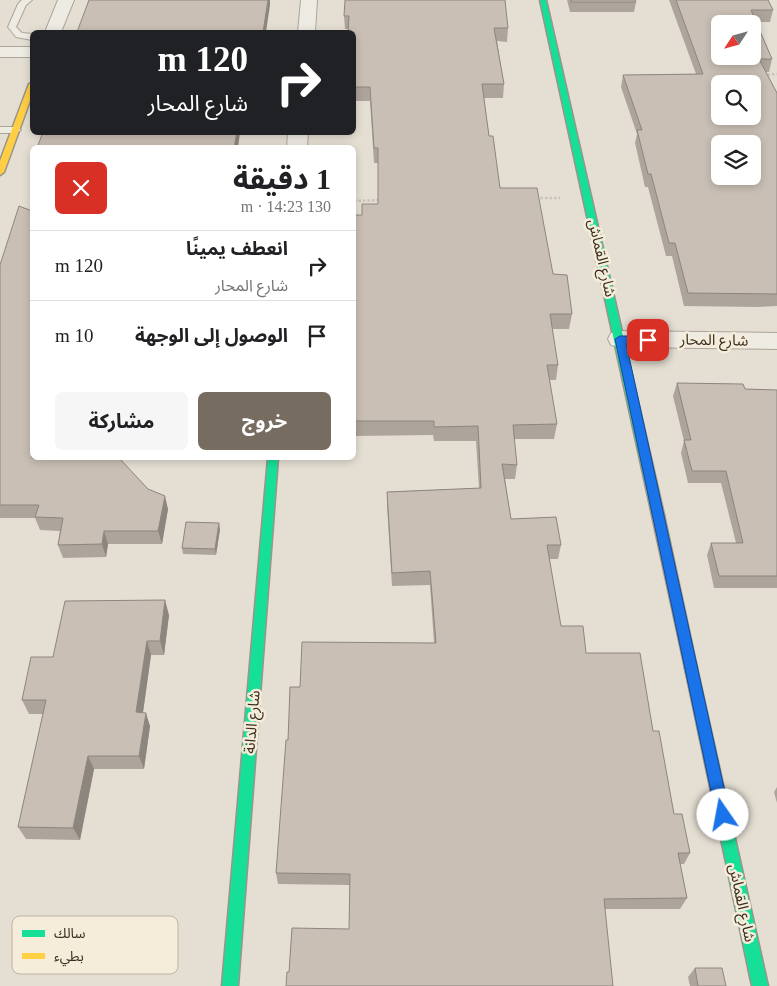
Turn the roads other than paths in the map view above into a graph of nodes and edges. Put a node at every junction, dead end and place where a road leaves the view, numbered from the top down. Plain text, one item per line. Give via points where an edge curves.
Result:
1 (28, 0) edge
2 (66, 0) edge
3 (310, 0) edge
4 (543, 0) edge
5 (54, 30) edge
6 (307, 30) edge
7 (30, 37) edge
8 (0, 52) edge
9 (30, 52) edge
10 (30, 92) edge
11 (0, 130) edge
12 (16, 130) junction
13 (0, 172) edge
14 (620, 339) junction
15 (777, 341) edge
16 (274, 460) edge
17 (230, 986) edge
18 (760, 986) edge

1 - 7 lane via 22,4 12,27 19,35
2 - 5 street
3 - 6 street
4 - 14 street, شارع القماش
8 - 9 street
10 - 12 street
11 - 12 lane
12 - 13 street
14 - 15 street, شارع المحار
14 - 18 street, شارع القماش
16 - 17 street, شارع الدانة

